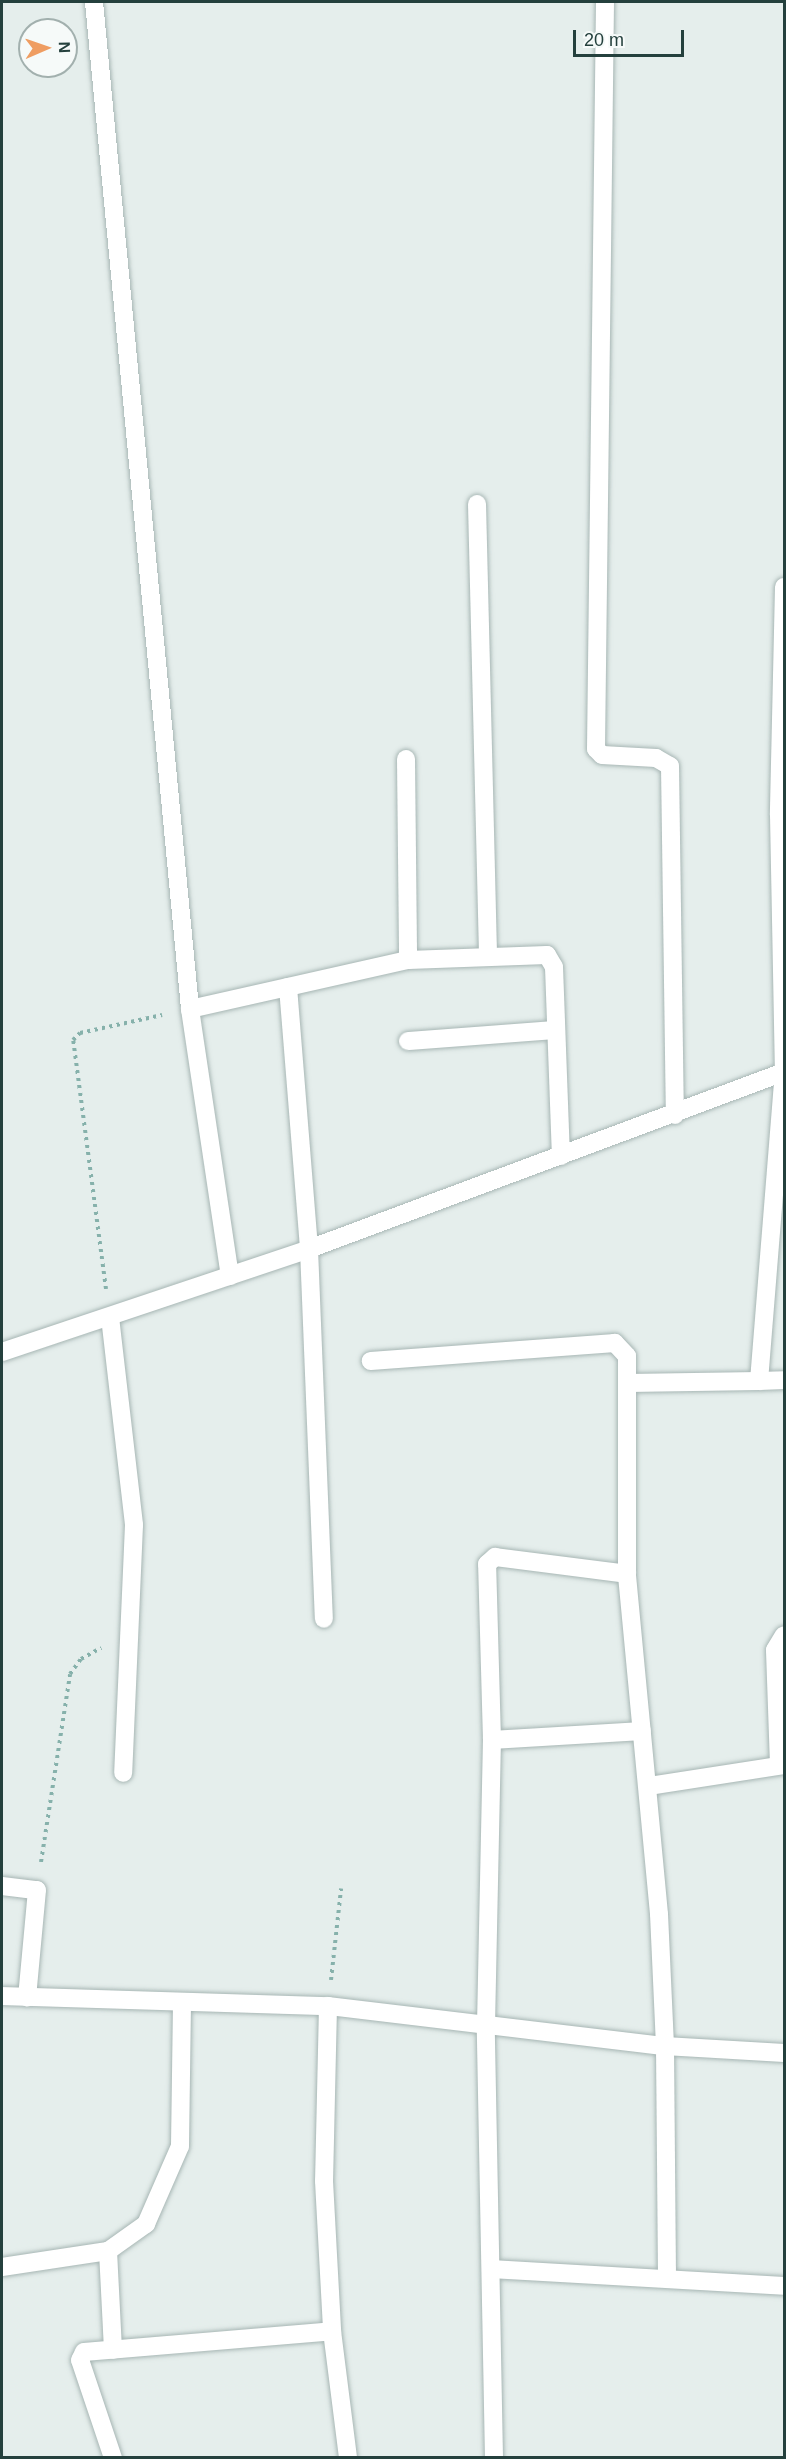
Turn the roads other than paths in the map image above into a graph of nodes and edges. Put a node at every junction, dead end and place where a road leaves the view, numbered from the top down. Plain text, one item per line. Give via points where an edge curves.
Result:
1 (94, 2) edge
2 (605, 2) edge
3 (477, 504) dead end
4 (784, 587) edge
5 (406, 759) dead end
6 (488, 955) junction
7 (408, 960) junction
8 (288, 987) junction
9 (190, 1009) junction
10 (556, 1030) junction
11 (408, 1041) dead end
12 (784, 1072) edge
13 (675, 1114) junction
14 (561, 1156) junction
15 (309, 1249) junction
16 (230, 1276) junction
17 (110, 1317) junction
18 (2, 1352) edge
19 (371, 1361) dead end
20 (784, 1380) edge
21 (759, 1381) junction
22 (628, 1383) junction
23 (627, 1574) junction
24 (324, 1619) dead end
25 (784, 1635) edge
26 (642, 1731) junction
27 (492, 1740) junction
28 (782, 1765) edge
29 (123, 1773) dead end
30 (649, 1786) junction
31 (2, 1886) edge
32 (2, 1996) edge
33 (27, 1998) junction
34 (182, 2002) junction
35 (328, 2006) junction
36 (486, 2025) junction
37 (665, 2046) junction
38 (784, 2053) edge
39 (108, 2251) junction
40 (2, 2267) edge
41 (491, 2269) junction
42 (667, 2276) junction
43 (784, 2286) edge
44 (332, 2331) junction
45 (113, 2350) junction
46 (113, 2457) edge
47 (348, 2457) edge
48 (494, 2457) edge

1 - 9 street
2 - 13 street via 597,749 602,755 656,758 670,766
3 - 6 street
4 - 12 street via 779,815
5 - 7 street
6 - 7 street
6 - 10 street via 547,955 554,967
7 - 8 street
8 - 9 street
8 - 15 street
9 - 16 street
10 - 11 street
10 - 14 street
12 - 13 street
12 - 21 street
13 - 14 street
14 - 15 street
15 - 16 street
15 - 24 street
16 - 17 street
17 - 18 street
17 - 29 street via 134,1525
19 - 22 street via 615,1343 627,1356
20 - 21 street
21 - 22 street
22 - 23 street
23 - 26 street
23 - 27 street via 489,1559
25 - 28 street via 775,1650
26 - 27 street
26 - 30 street
27 - 36 street
28 - 30 street
30 - 37 street
31 - 33 street via 37,1890
32 - 33 street
33 - 34 street
34 - 35 street
34 - 39 street via 182,2129 176,2162 146,2224
35 - 36 street
35 - 44 street via 322,2112
36 - 37 street
36 - 41 street
37 - 38 street
37 - 42 street
39 - 40 street
39 - 45 street
41 - 42 street
41 - 48 street
42 - 43 street
44 - 45 street
44 - 47 street
45 - 46 street via 80,2355

